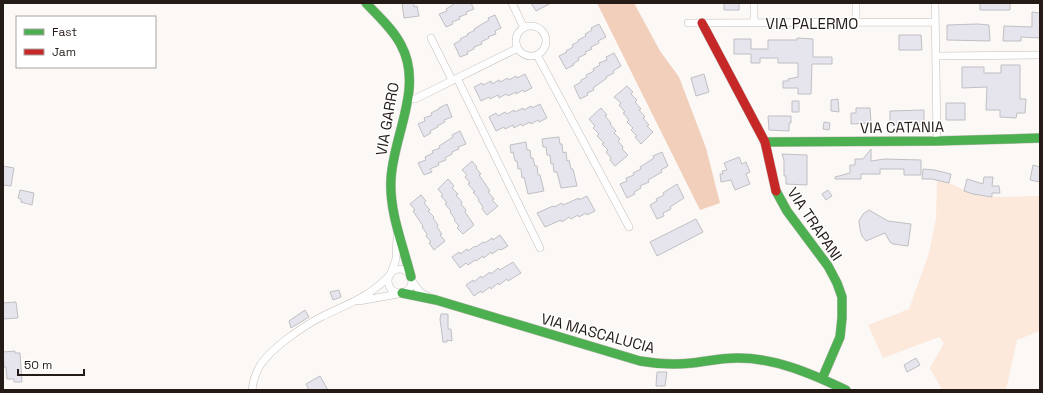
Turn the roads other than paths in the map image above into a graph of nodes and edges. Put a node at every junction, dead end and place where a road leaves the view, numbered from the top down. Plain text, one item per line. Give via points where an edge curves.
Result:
1 (366, 3) edge
2 (512, 3) edge
3 (754, 3) edge
4 (856, 3) edge
5 (935, 3) edge
6 (856, 22) junction
7 (935, 22) junction
8 (688, 23) dead end
9 (702, 23) junction
10 (754, 23) junction
11 (524, 28) junction
12 (432, 38) dead end
13 (518, 48) junction
14 (537, 55) junction
15 (1040, 55) edge
16 (936, 56) junction
17 (454, 79) junction
18 (407, 99) junction
19 (1040, 138) edge
20 (937, 141) junction
21 (765, 142) junction
22 (629, 227) dead end
23 (397, 228) junction
24 (540, 248) dead end
25 (390, 274) junction
26 (412, 279) junction
27 (401, 293) junction
28 (436, 300) junction
29 (351, 303) junction
30 (822, 379) junction
31 (252, 390) edge
32 (846, 390) edge

1 - 18 street, VIA GARRO via 399,41 404,51 409,72
2 - 11 street
3 - 10 street
4 - 6 street
5 - 7 street
6 - 7 street, VIA PALERMO
6 - 10 street, VIA PALERMO
7 - 16 street
8 - 9 street, VIA PALERMO
9 - 10 street, VIA PALERMO
9 - 21 street, VIA TRAPANI
11 - 13 street via 517,37
11 - 14 street via 534,27 544,35 546,45
12 - 17 street
13 - 14 street via 526,55
13 - 17 street
14 - 22 street
15 - 16 street
16 - 20 street
17 - 18 street via 415,99
17 - 24 street
18 - 23 street, VIA GARRO via 391,178
19 - 20 street, VIA CATANIA
20 - 21 street, VIA CATANIA
21 - 30 street, VIA TRAPANI via 775,190 787,211 828,266 842,297 840,337
23 - 25 street via 396,259
23 - 26 street, VIA GARRO
25 - 26 street via 403,269
25 - 27 street via 389,287
25 - 29 street via 379,286
26 - 27 street via 410,288
26 - 28 street via 420,292
27 - 28 street, VIA MASCALUCIA
27 - 29 street
28 - 30 street, VIA MASCALUCIA via 641,361 675,364 740,358 784,366
29 - 31 street via 300,330 269,355 256,374
30 - 32 street, VIA MASCALUCIA

